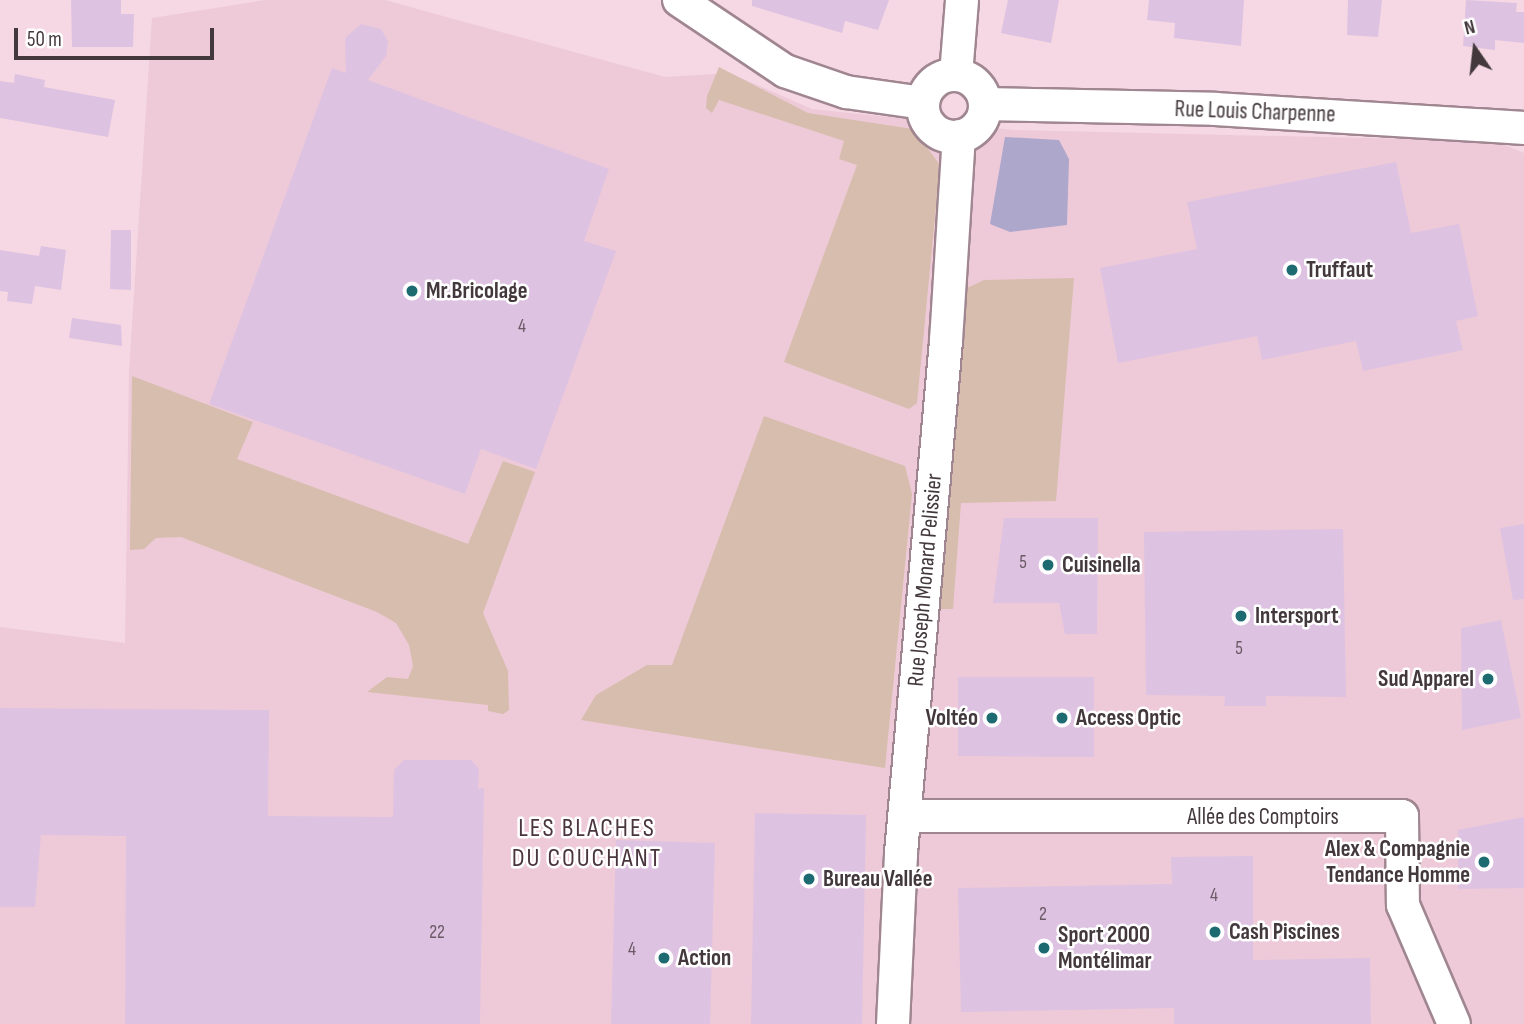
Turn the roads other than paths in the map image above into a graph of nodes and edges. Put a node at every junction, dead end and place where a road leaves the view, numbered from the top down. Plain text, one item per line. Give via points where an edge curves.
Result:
1 (679, 0) edge
2 (962, 0) edge
3 (956, 75) junction
4 (923, 103) junction
5 (985, 104) junction
6 (1524, 128) edge
7 (959, 136) junction
8 (905, 816) junction
9 (894, 1024) edge
10 (1454, 1024) edge

1 - 4 street via 785,71 846,93
2 - 3 street
3 - 4 street via 932,83
3 - 5 street via 975,83
4 - 7 street via 931,127
5 - 6 street, Rue Louis Charpenne via 1215,109
5 - 7 street via 977,127
7 - 8 street, Rue Joseph Monard Pelissier via 956,221
8 - 9 street, Rue Joseph Monard Pelissier
8 - 10 street, Allée des Comptoirs via 1402,816 1403,905

